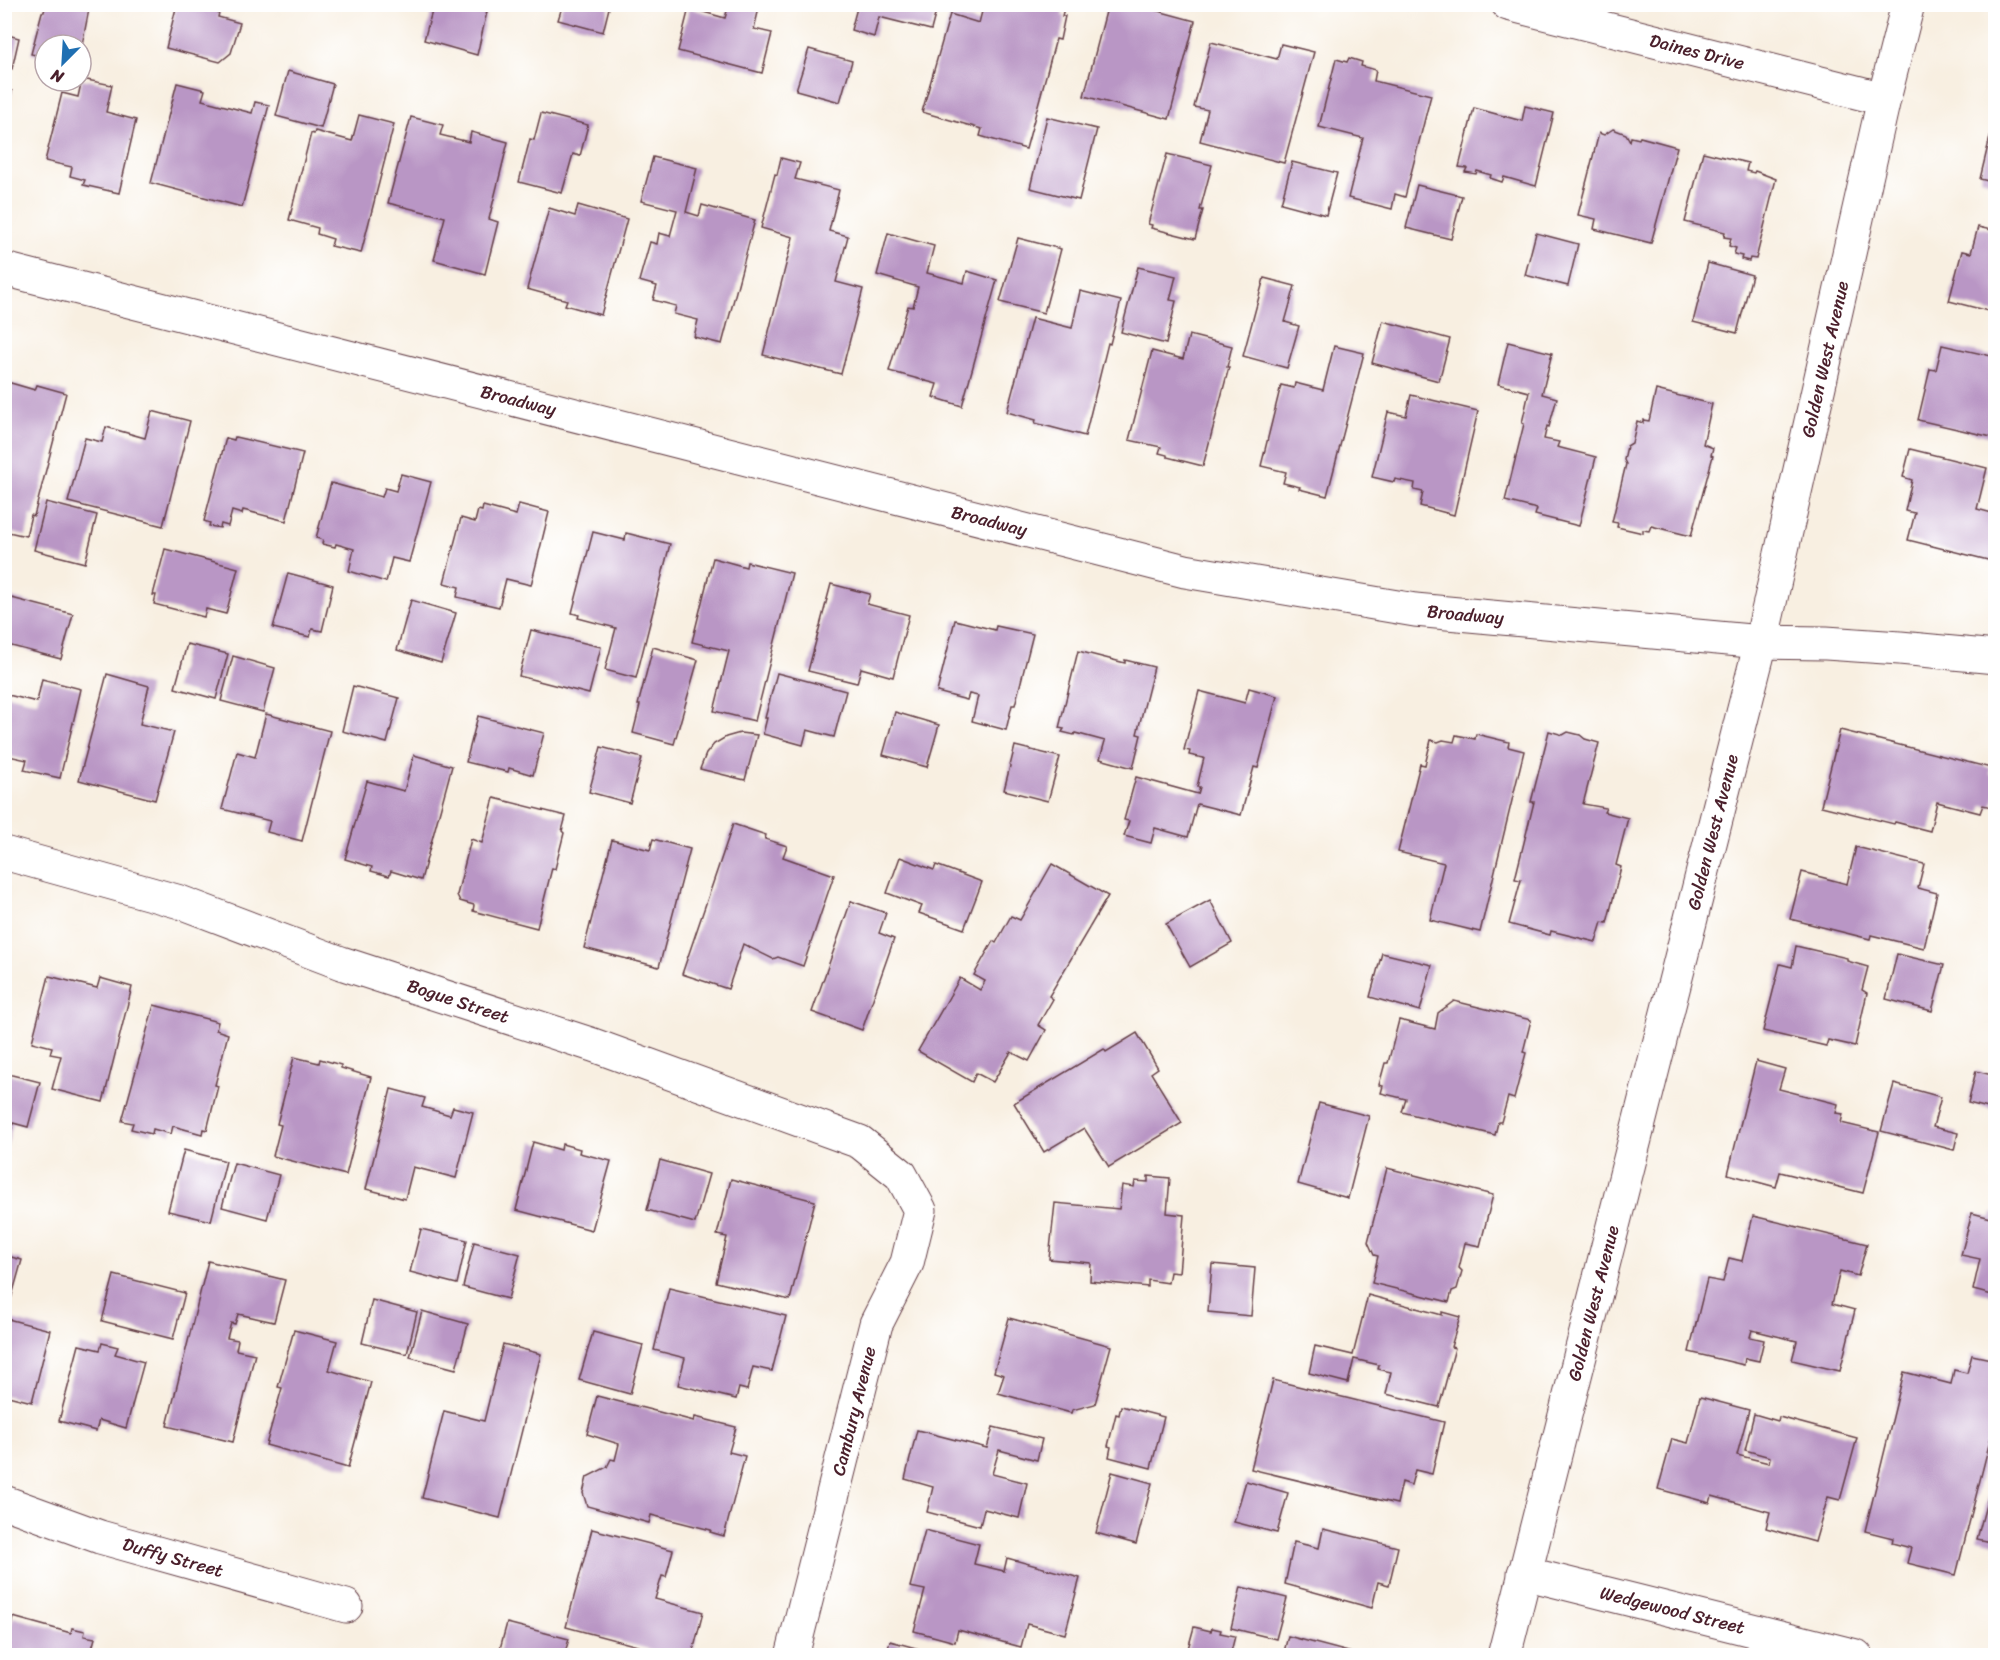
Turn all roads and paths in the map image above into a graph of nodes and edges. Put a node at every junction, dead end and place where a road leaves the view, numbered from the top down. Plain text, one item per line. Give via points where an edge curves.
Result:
1 (1508, 4) edge
2 (1908, 4) edge
3 (1884, 99) junction
4 (4, 269) edge
5 (1761, 642) junction
6 (1995, 657) edge
7 (4, 853) edge
8 (901, 1175) joint
9 (4, 1502) edge
10 (1524, 1573) junction
11 (346, 1606) dead end
12 (792, 1656) edge
13 (1504, 1656) edge
14 (1856, 1656) edge

1 - 3 street, Daines Drive
2 - 3 street, Golden West Avenue
3 - 5 street, Golden West Avenue
4 - 5 street, Broadway via 1185,571 1415,610
5 - 6 street, Broadway via 1890,647
5 - 10 street, Golden West Avenue
7 - 8 street, Bogue Street via 180,902 341,963 593,1045 860,1142
8 - 12 street, Cambury Avenue via 920,1210 907,1263 876,1324
9 - 11 street, Duffy Street via 100,1537
10 - 13 street, Golden West Avenue
10 - 14 street, Wedgewood Street

